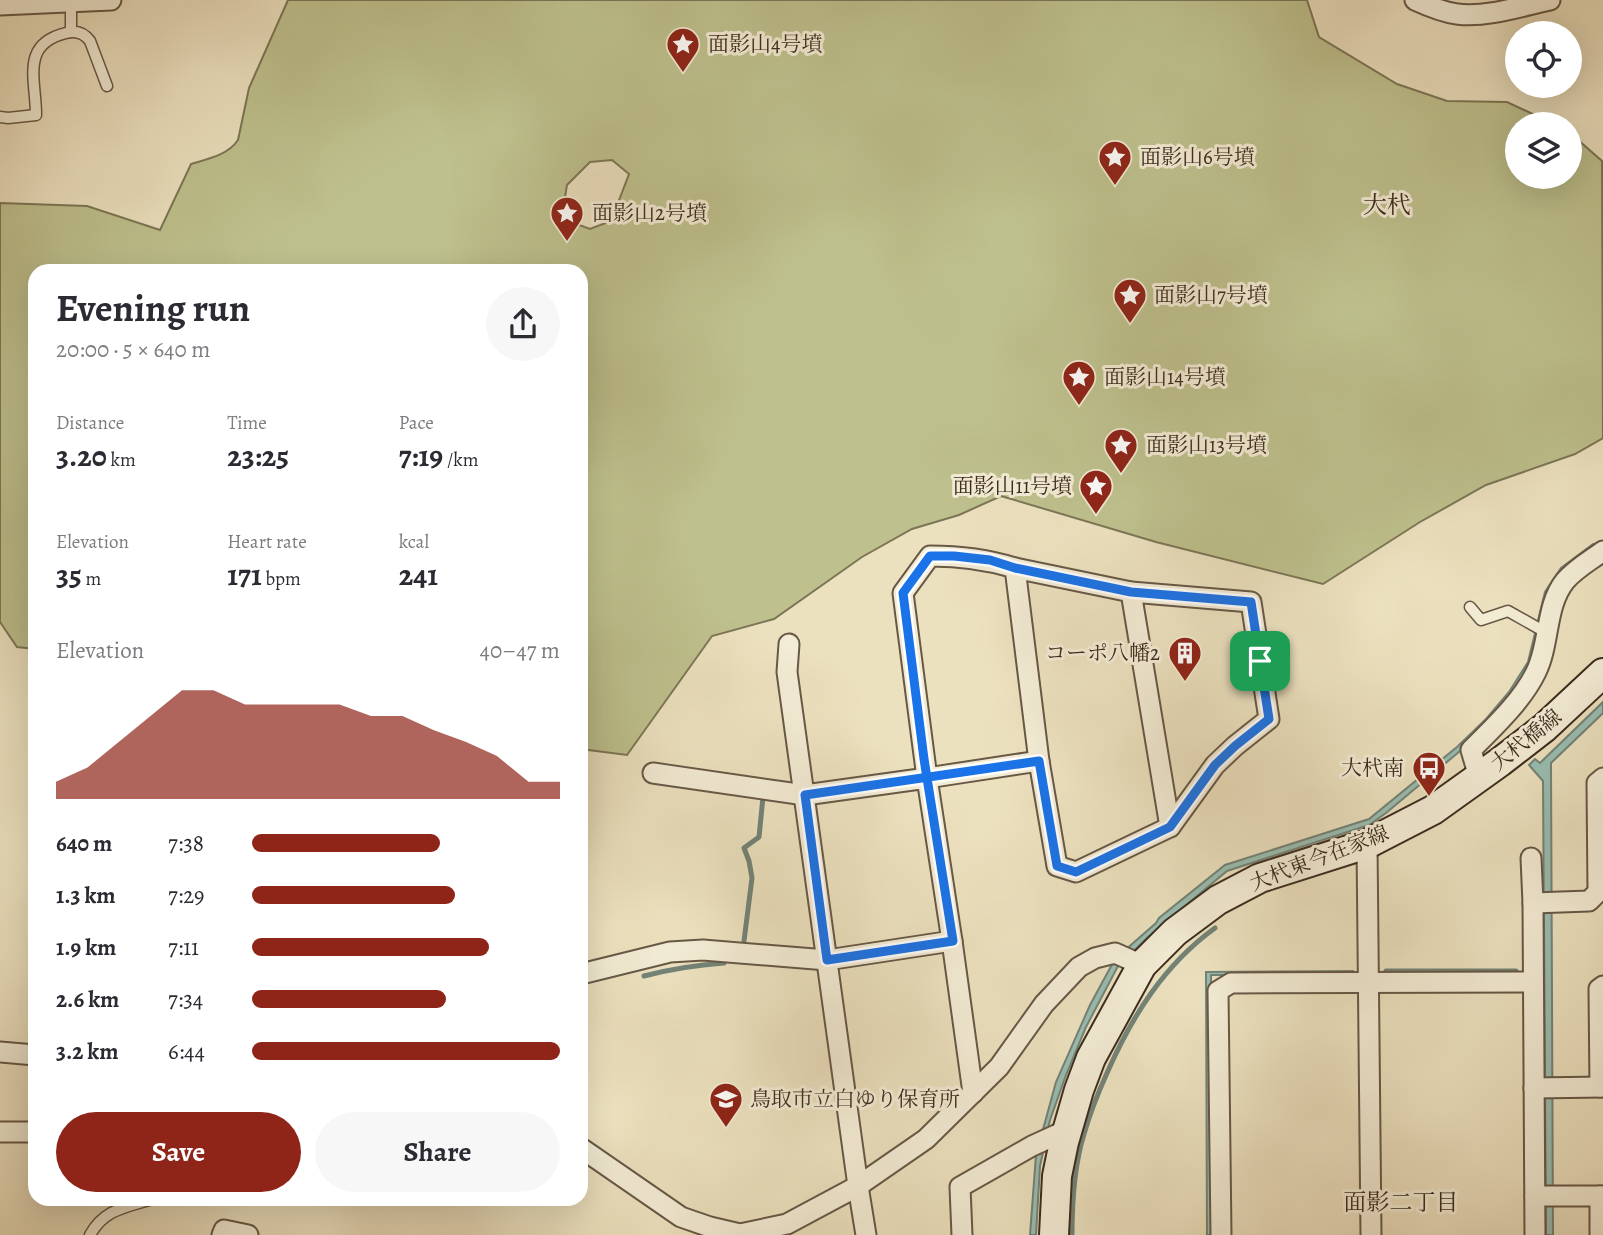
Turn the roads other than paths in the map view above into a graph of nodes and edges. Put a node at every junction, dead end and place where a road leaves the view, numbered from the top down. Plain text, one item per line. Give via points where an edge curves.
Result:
1 (111, 0) edge
2 (1415, 0) edge
3 (1550, 0) edge
4 (71, 1) edge
5 (0, 5) edge
6 (71, 32) junction
7 (107, 86) dead end
8 (0, 117) edge
9 (1603, 551) edge
10 (1015, 568) junction
11 (1131, 592) junction
12 (1470, 607) dead end
13 (1547, 633) junction
14 (789, 644) dead end
15 (1603, 673) edge
16 (1039, 761) junction
17 (653, 773) dead end
18 (1479, 777) junction
19 (927, 778) junction
20 (1603, 778) edge
21 (805, 795) junction
22 (1170, 827) junction
23 (1367, 844) junction
24 (1531, 858) dead end
25 (1532, 903) junction
26 (953, 941) junction
27 (827, 960) junction
28 (1142, 965) junction
29 (588, 972) edge
30 (1532, 982) junction
31 (1369, 983) junction
32 (1603, 986) edge
33 (0, 1052) edge
34 (28, 1054) edge
35 (1601, 1087) edge
36 (1534, 1088) junction
37 (973, 1093) junction
38 (1067, 1130) junction
39 (0, 1132) edge
40 (28, 1132) edge
41 (588, 1153) edge
42 (858, 1186) junction
43 (1535, 1196) junction
44 (1602, 1196) edge
45 (130, 1206) edge
46 (774, 1231) edge
47 (90, 1235) edge
48 (222, 1235) edge
49 (248, 1235) edge
50 (866, 1235) edge
51 (962, 1235) edge
52 (1054, 1235) edge
53 (1221, 1235) edge
54 (1371, 1235) edge
55 (1535, 1235) edge
56 (1600, 1235) edge

1 - 4 street
2 - 3 street via 1457,14 1482,14
4 - 5 street
4 - 6 lane
6 - 7 lane via 86,35
6 - 8 lane via 51,38 34,56 36,115
9 - 13 street via 1566,579 1557,593
10 - 11 street
10 - 16 street
10 - 19 street via 990,560 930,556 903,593
11 - 22 street
11 - 22 street via 1251,602 1269,719 1215,765
12 - 13 lane via 1481,620 1508,611
13 - 18 street via 1543,655 1524,693 1471,750
14 - 21 street via 787,672
15 - 18 street, 大杙橋線 via 1544,728
16 - 19 street
16 - 22 street via 1057,866 1076,872
17 - 21 street
18 - 23 street, 大杙東今在家線 via 1433,810
19 - 21 street
19 - 26 street
20 - 25 street via 1597,783 1598,892 1589,901
21 - 27 street
23 - 28 street, 大杙東今在家線 via 1260,878 1218,900 1175,932
23 - 31 street
24 - 25 street
25 - 30 street
26 - 27 street
26 - 37 street
27 - 29 street via 704,950
27 - 42 street
28 - 37 street via 1115,953 1079,967
28 - 38 street, 大杙東今在家線 via 1091,1059
30 - 31 street
30 - 36 street
31 - 53 street via 1231,984 1218,991
31 - 54 street
32 - 35 street via 1599,989
33 - 34 street
35 - 36 street
36 - 43 street
37 - 42 street via 926,1139
38 - 51 street via 960,1187
38 - 52 street, 大杙東今在家線 via 1057,1176
39 - 40 street
41 - 46 street via 681,1217 740,1234
42 - 46 street
42 - 50 street
43 - 44 street
43 - 55 street
44 - 56 street
45 - 47 lane via 97,1222
48 - 49 street via 223,1230

